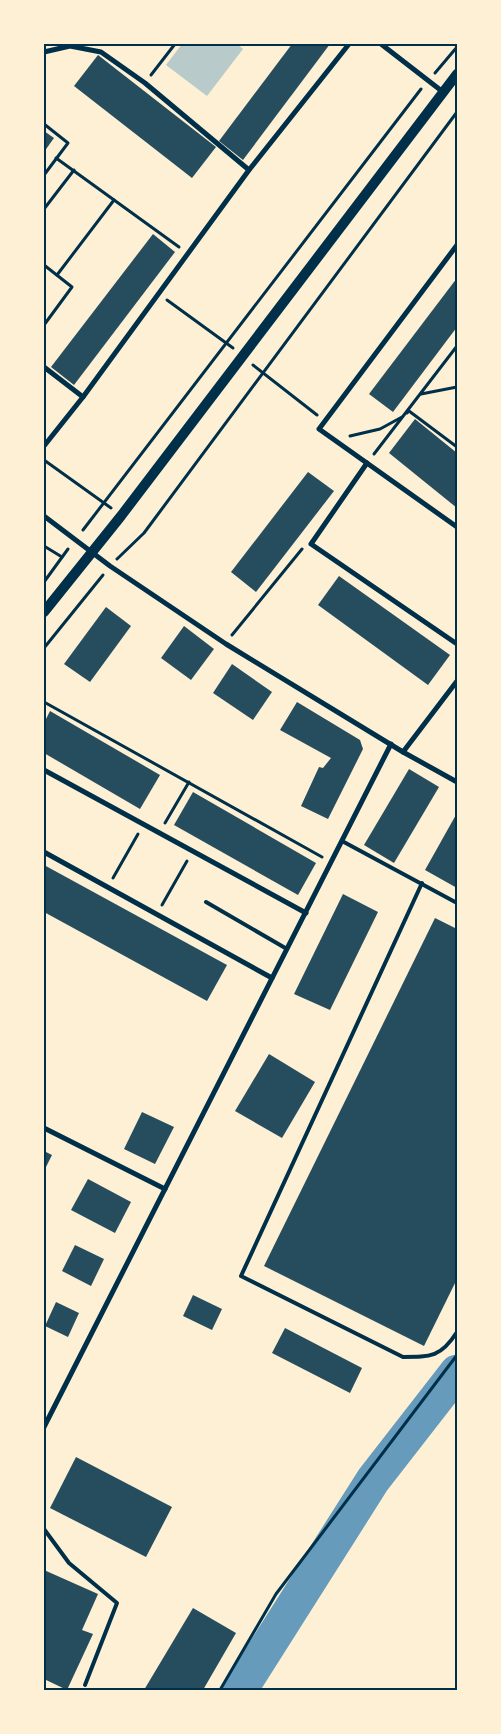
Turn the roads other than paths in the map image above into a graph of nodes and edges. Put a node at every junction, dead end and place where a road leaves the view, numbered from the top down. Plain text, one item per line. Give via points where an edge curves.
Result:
1 (349, 44) edge
2 (381, 44) edge
3 (44, 52) edge
4 (457, 74) edge
5 (444, 92) junction
6 (249, 170) junction
7 (457, 245) edge
8 (44, 367) edge
9 (83, 397) junction
10 (44, 446) edge
11 (367, 463) junction
12 (44, 516) edge
13 (457, 527) edge
14 (92, 552) junction
15 (44, 612) edge
16 (457, 644) edge
17 (457, 681) edge
18 (391, 744) junction
19 (403, 752) junction
20 (44, 770) edge
21 (457, 782) edge
22 (342, 840) junction
23 (44, 852) edge
24 (422, 883) junction
25 (206, 902) dead end
26 (457, 903) edge
27 (306, 913) junction
28 (287, 949) junction
29 (272, 978) junction
30 (44, 1128) edge
31 (165, 1189) junction
32 (457, 1332) edge
33 (44, 1427) edge
34 (44, 1529) edge
35 (85, 1685) dead end

1 - 6 street
2 - 5 street
3 - 6 street via 70,46 102,52 145,83
4 - 5 main road
5 - 14 main road
6 - 9 street
7 - 11 street via 319,429
8 - 9 street
9 - 10 street
11 - 13 street
11 - 16 street via 311,544
12 - 14 street
14 - 15 main road
14 - 18 street via 226,644
17 - 19 street
18 - 19 street
18 - 22 street
19 - 21 street
20 - 27 street
22 - 24 lane
22 - 27 street
23 - 29 street
24 - 26 lane
24 - 32 lane via 241,1276 403,1357 431,1357 447,1347
25 - 28 lane
27 - 28 street
28 - 29 street
29 - 31 street
30 - 31 street
31 - 33 street
34 - 35 lane via 68,1563 117,1603

